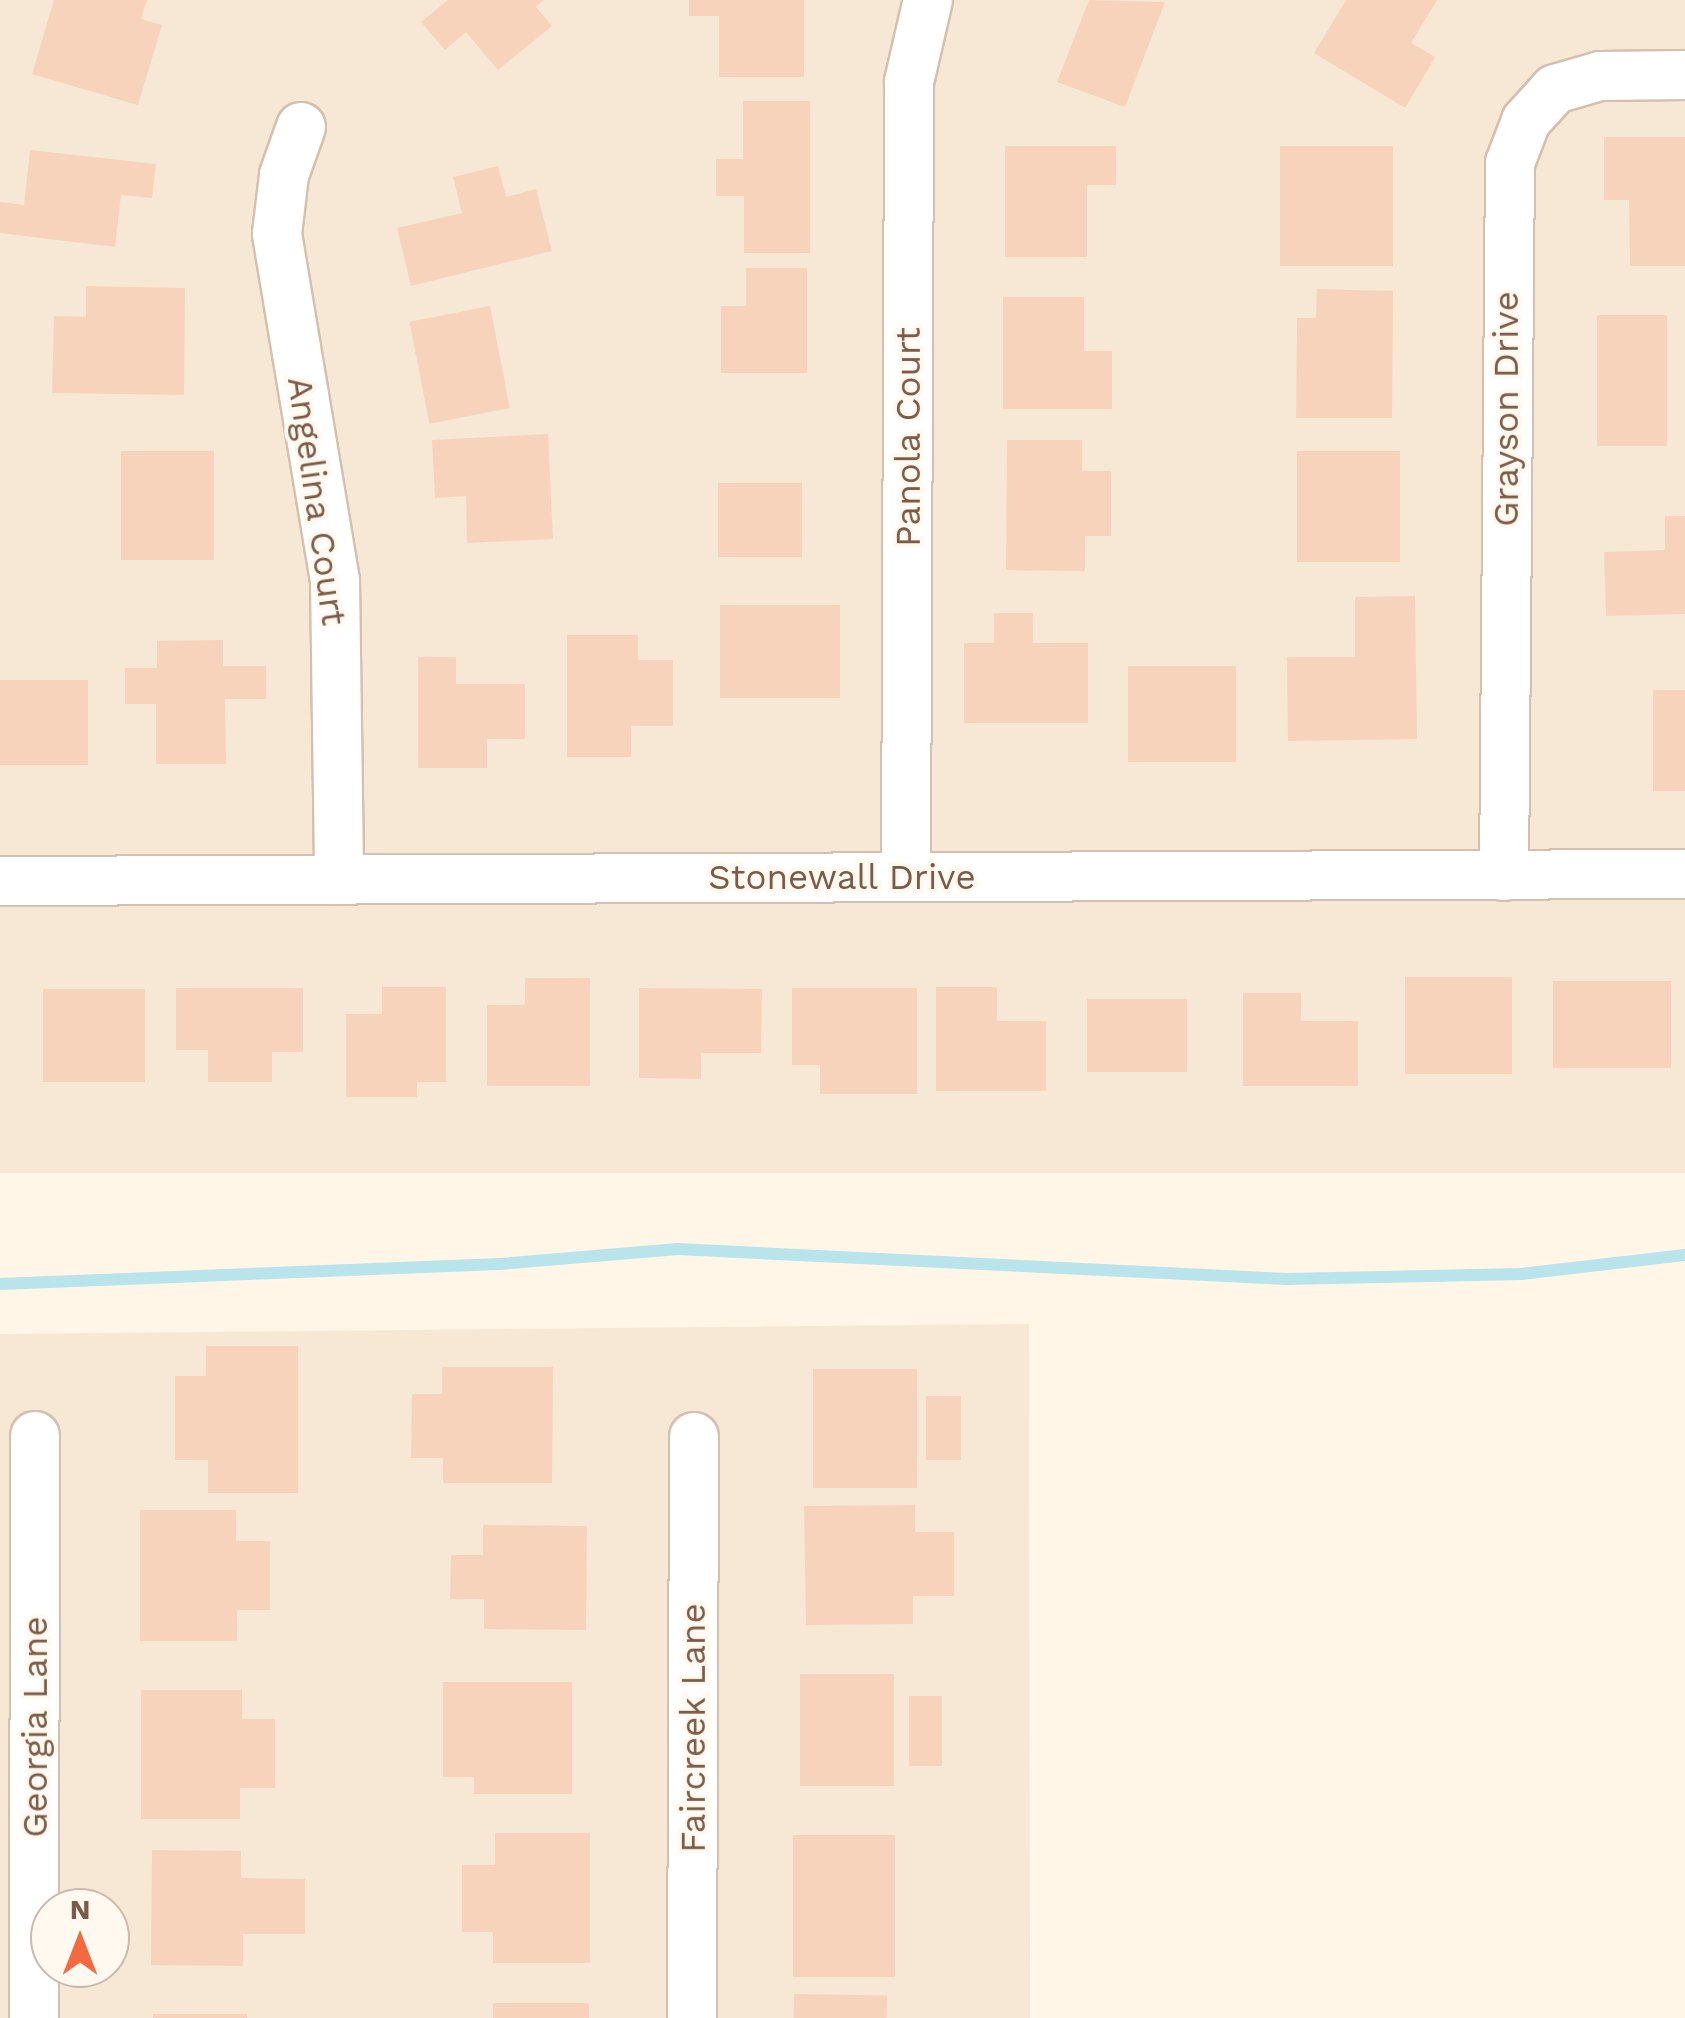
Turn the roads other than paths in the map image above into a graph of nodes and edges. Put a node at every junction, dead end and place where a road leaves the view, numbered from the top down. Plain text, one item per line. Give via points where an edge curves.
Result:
1 (928, 0) edge
2 (1685, 75) edge
3 (301, 127) dead end
4 (1685, 874) edge
5 (1504, 876) junction
6 (906, 877) junction
7 (339, 880) junction
8 (0, 881) edge
9 (35, 1436) dead end
10 (694, 1437) dead end
11 (34, 2018) edge
12 (692, 2018) edge

1 - 6 street, Panola Court via 909,82
2 - 5 street, Grayson Drive via 1600,76 1555,89 1526,121 1510,163
3 - 7 street, Angelina Court via 284,175 277,234 334,580
4 - 5 street, Stonewall Drive
5 - 6 street, Stonewall Drive
6 - 7 street, Stonewall Drive
7 - 8 street, Stonewall Drive
9 - 11 street, Georgia Lane
10 - 12 street, Faircreek Lane

